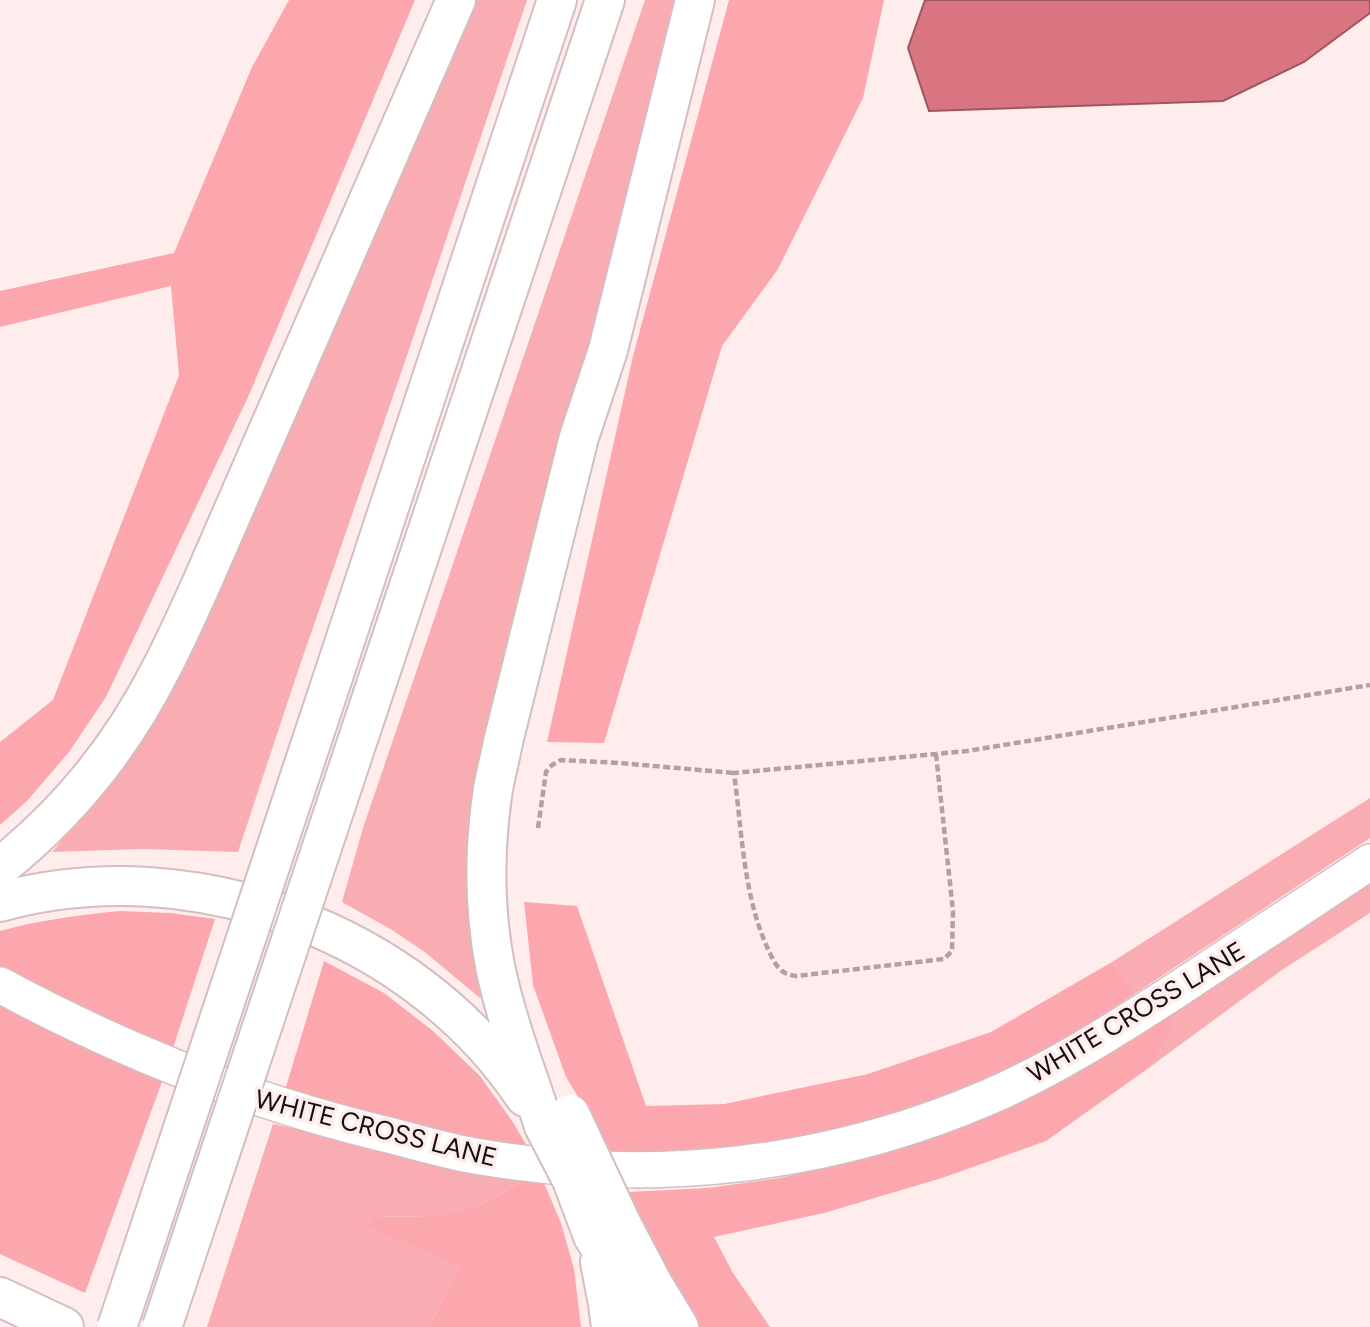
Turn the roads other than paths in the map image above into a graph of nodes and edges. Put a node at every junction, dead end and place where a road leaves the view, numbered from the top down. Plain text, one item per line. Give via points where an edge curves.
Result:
1 (456, 0) edge
2 (557, 0) edge
3 (605, 0) edge
4 (695, 0) edge
5 (1370, 862) edge
6 (0, 867) edge
7 (0, 902) edge
8 (0, 985) edge
9 (557, 1120) junction
10 (607, 1231) junction
11 (0, 1297) edge
12 (64, 1327) edge
13 (117, 1327) edge
14 (162, 1327) edge
15 (611, 1327) edge
16 (649, 1327) edge
17 (679, 1327) edge

1 - 6 highway via 160,671 126,728 62,812
2 - 13 highway, bridge
3 - 14 highway, bridge
4 - 9 highway via 608,350 579,437 493,789 486,880 496,967 505,1005
5 - 8 street, WHITE CROSS LANE via 1079,1052 993,1095 857,1142 715,1167 572,1168 429,1147 223,1087 114,1043
7 - 9 highway via 60,890 155,887 248,903 293,918 337,936 418,985
9 - 10 highway, bridge via 572,1180
10 - 15 highway via 604,1281
10 - 16 highway
10 - 17 highway via 653,1284
11 - 12 highway

